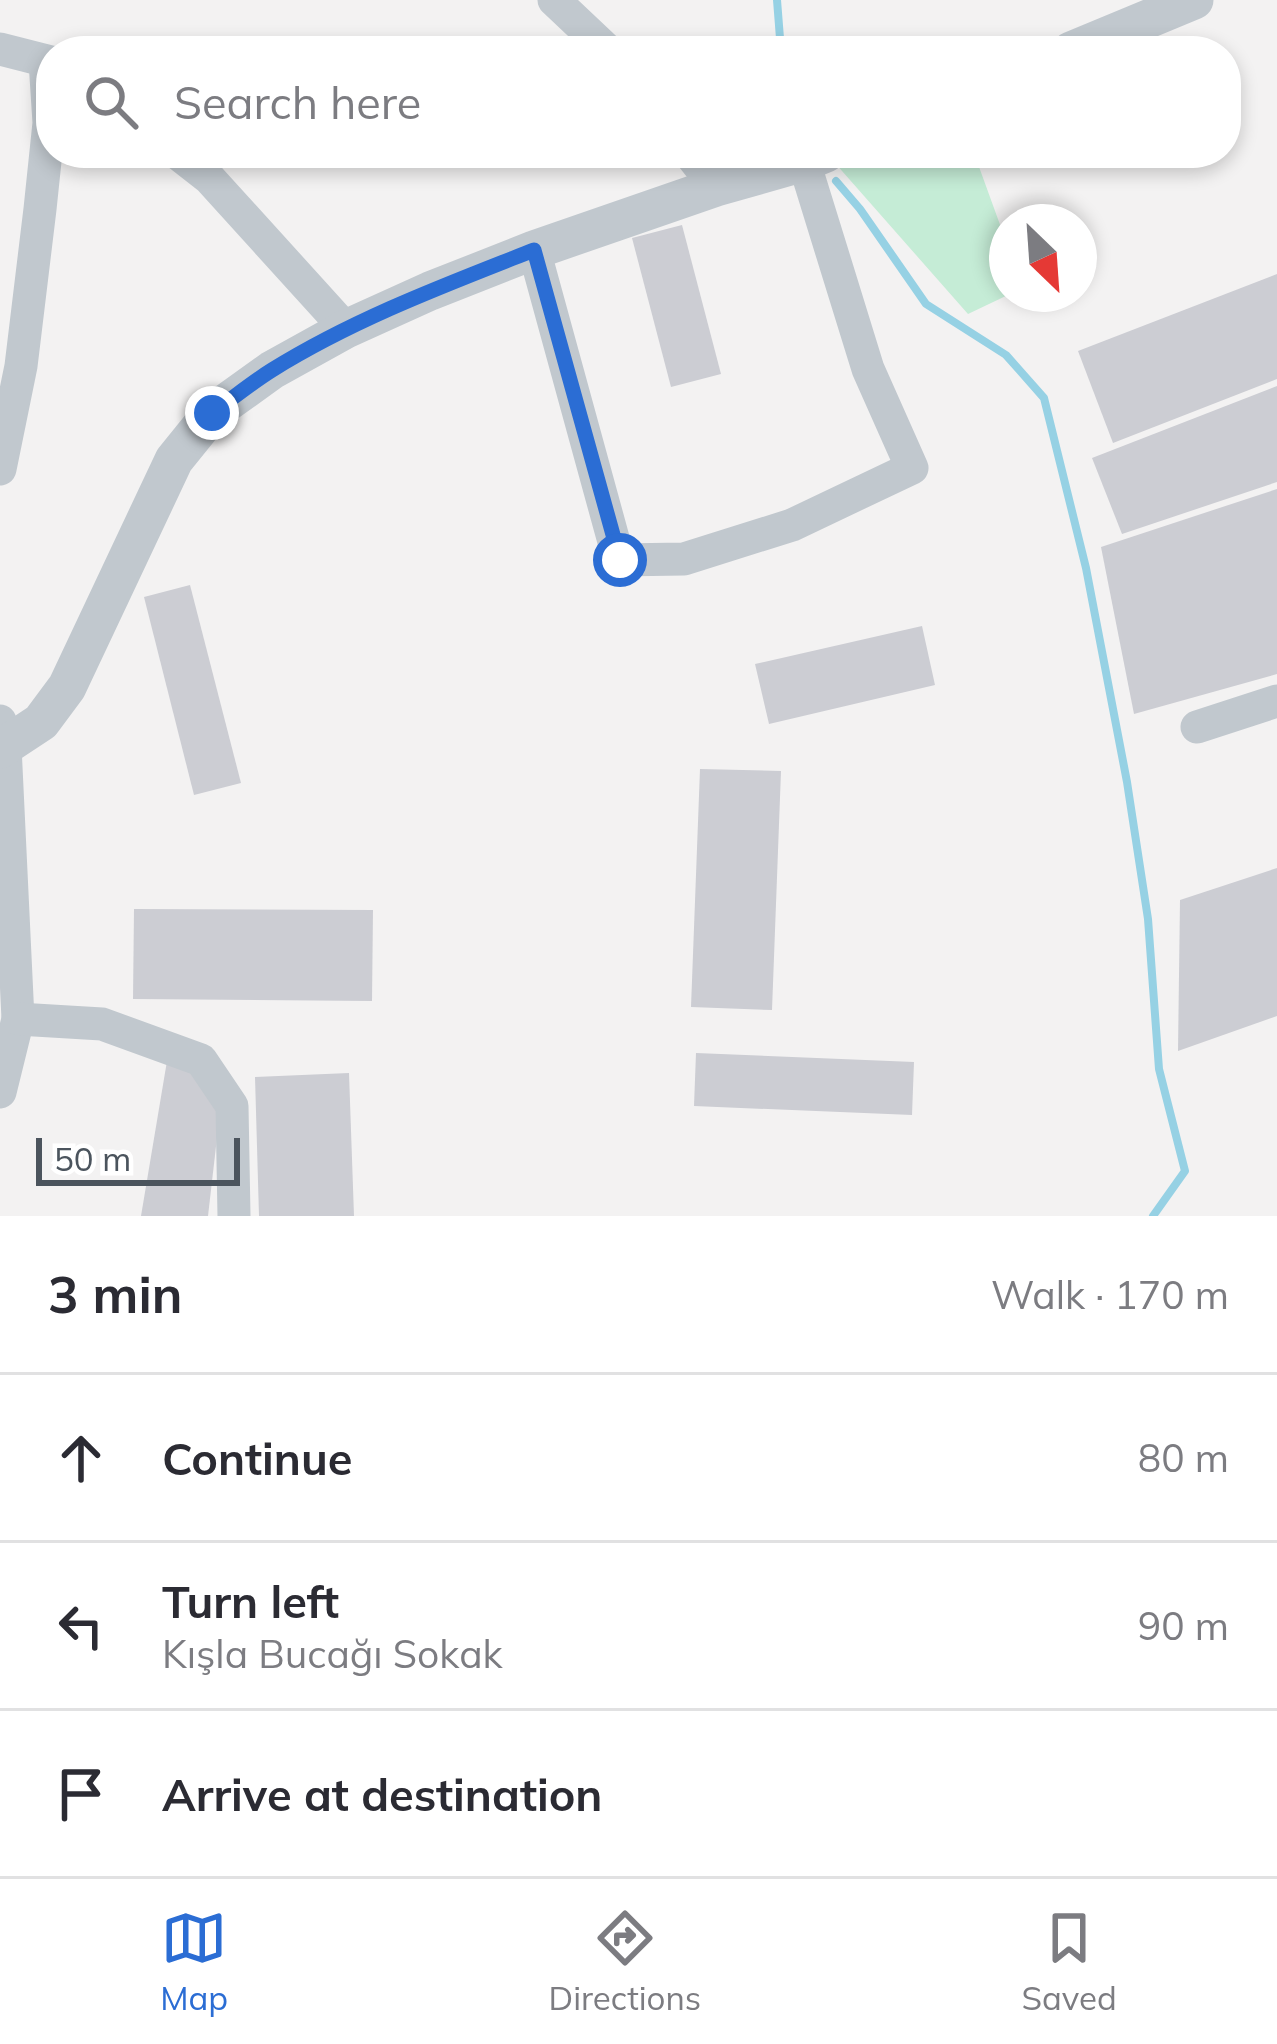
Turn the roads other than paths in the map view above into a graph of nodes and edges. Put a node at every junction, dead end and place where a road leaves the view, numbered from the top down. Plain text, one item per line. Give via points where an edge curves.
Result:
1 (554, 0) edge
2 (1193, 0) edge
3 (592, 36) edge
4 (1107, 36) edge
5 (0, 49) edge
6 (36, 58) edge
7 (45, 168) edge
8 (196, 168) edge
9 (701, 168) edge
10 (782, 168) edge
11 (818, 168) edge
12 (716, 188) junction
13 (534, 250) junction
14 (346, 329) junction
15 (0, 469) edge
16 (1277, 701) edge
17 (1197, 727) dead end
18 (2, 739) edge
19 (17, 1018) junction
20 (0, 1092) edge
21 (234, 1216) edge

1 - 3 street
2 - 4 street
5 - 6 street
7 - 15 street
8 - 14 street
9 - 12 street
10 - 12 street
11 - 13 street via 868,369 912,468 792,525 684,559 620,560
12 - 13 street
13 - 14 street
14 - 18 street via 212,413 174,460 67,687 41,722
16 - 17 street
18 - 19 street
19 - 20 street
19 - 21 street via 102,1024 201,1060 232,1106

